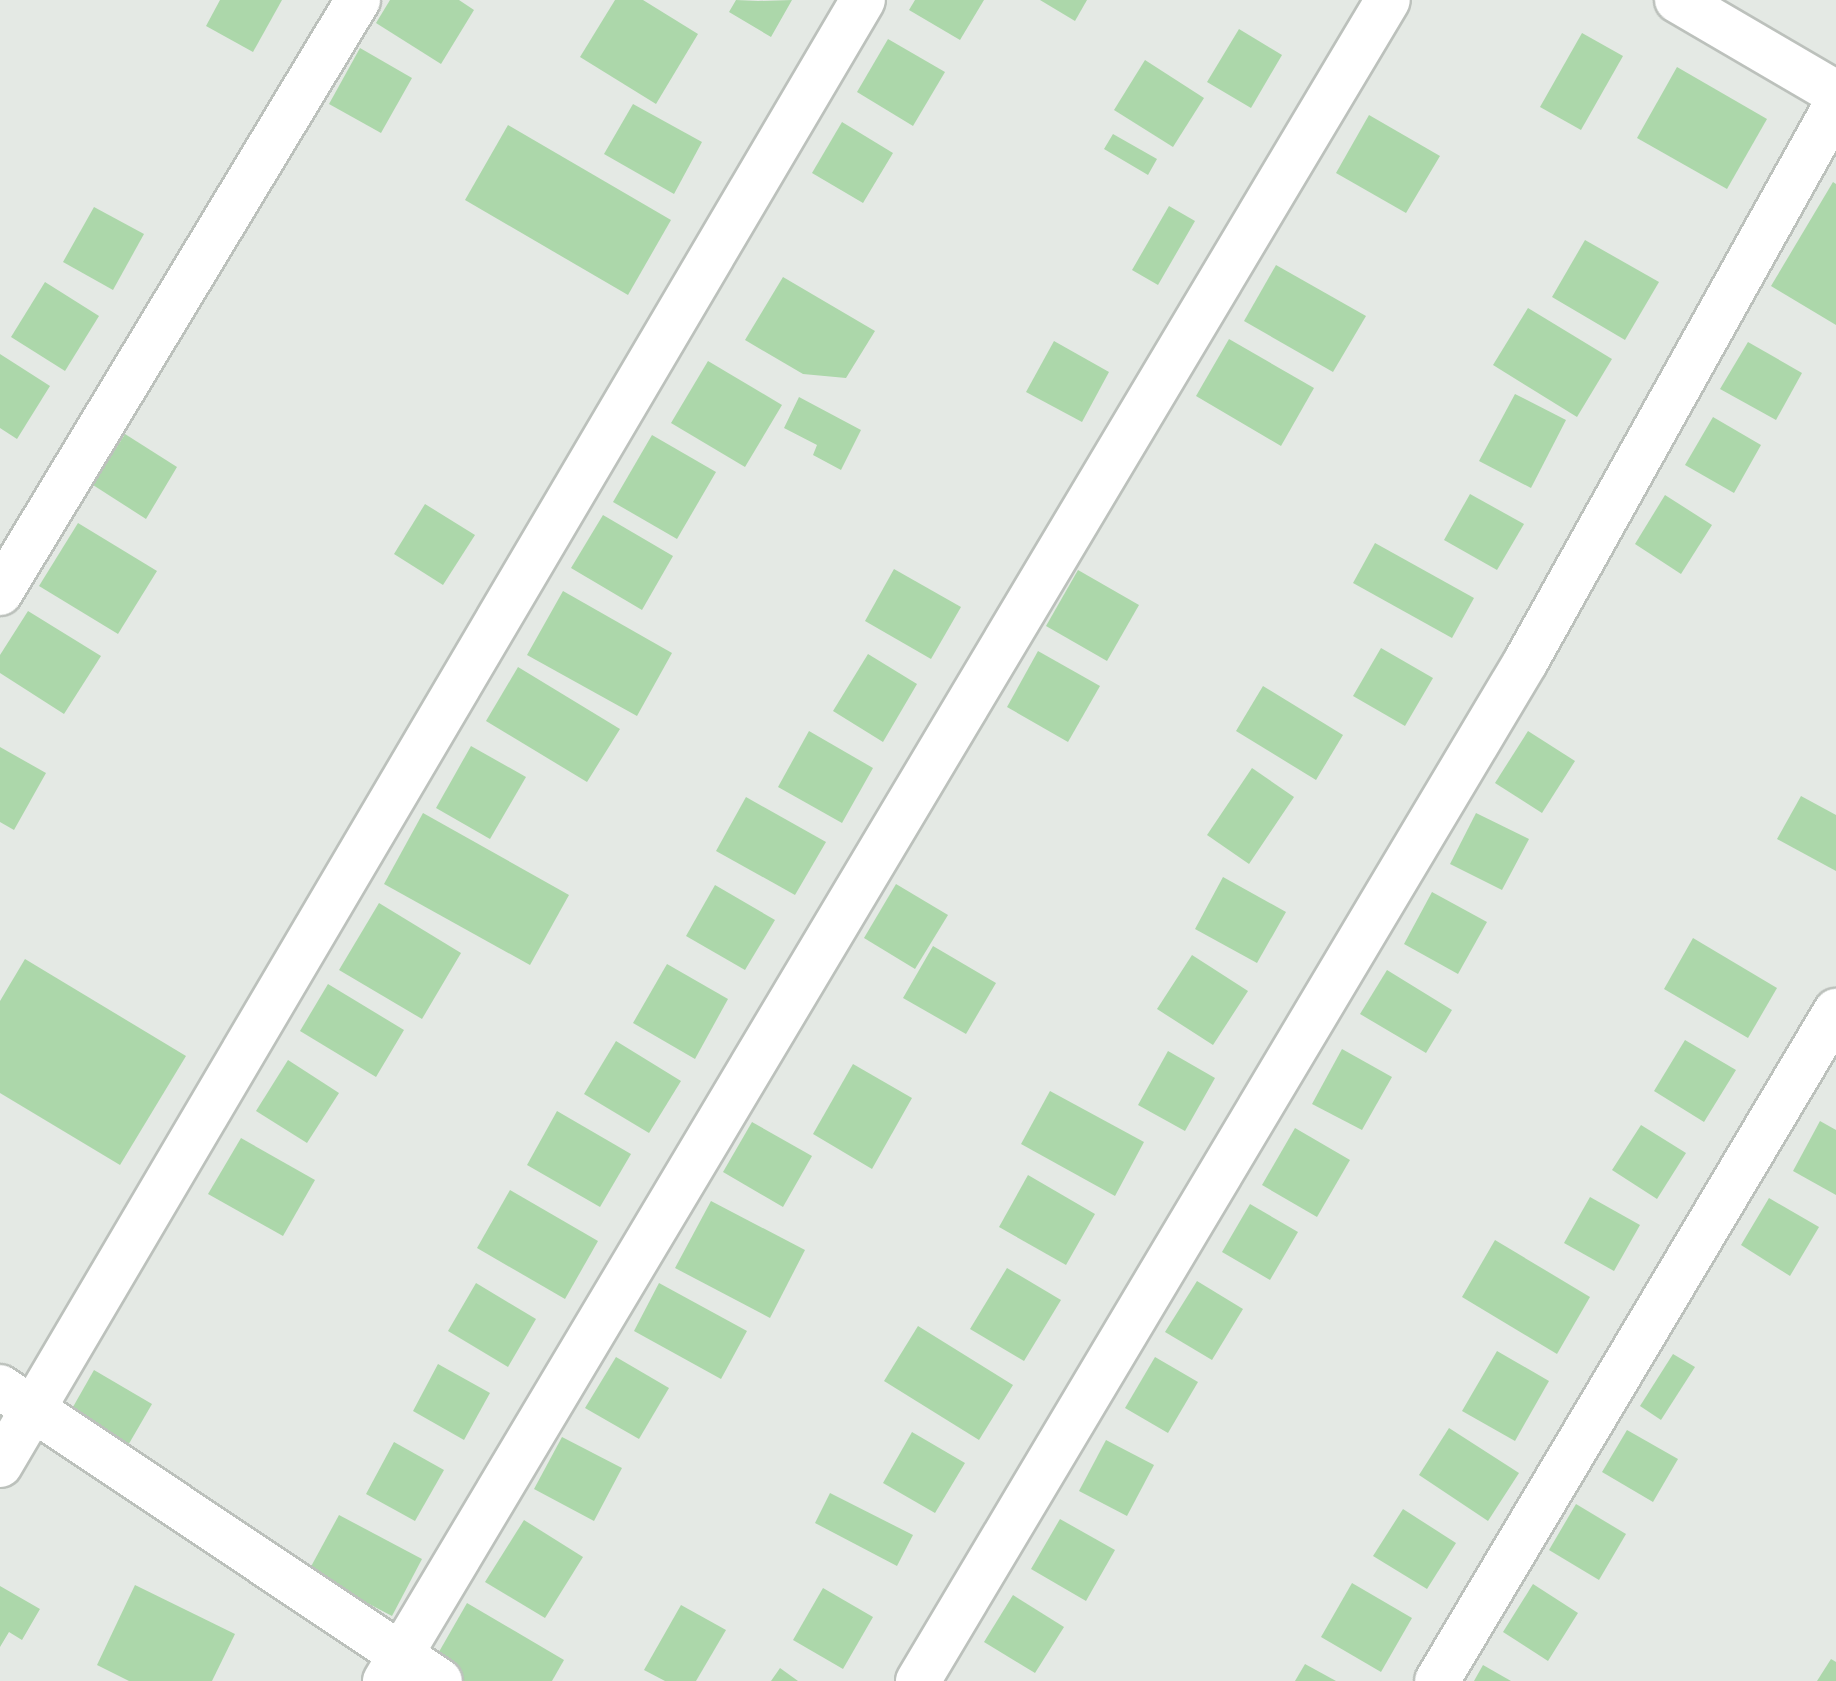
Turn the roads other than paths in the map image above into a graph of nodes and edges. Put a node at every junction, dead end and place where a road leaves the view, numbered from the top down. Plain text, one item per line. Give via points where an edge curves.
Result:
1 (358, 0) edge
2 (863, 0) edge
3 (1388, 0) edge
4 (1677, 0) edge
5 (1836, 93) edge
6 (1836, 105) edge
7 (0, 593) edge
8 (1836, 1011) edge
9 (16, 1397) edge
10 (0, 1465) edge
11 (392, 1669) edge
12 (440, 1681) edge
13 (918, 1681) edge
14 (1437, 1681) edge

1 - 7 street
2 - 9 street
3 - 11 street
4 - 5 street
6 - 13 street via 1526,661
8 - 14 street
9 - 10 street
9 - 11 street
11 - 12 street

